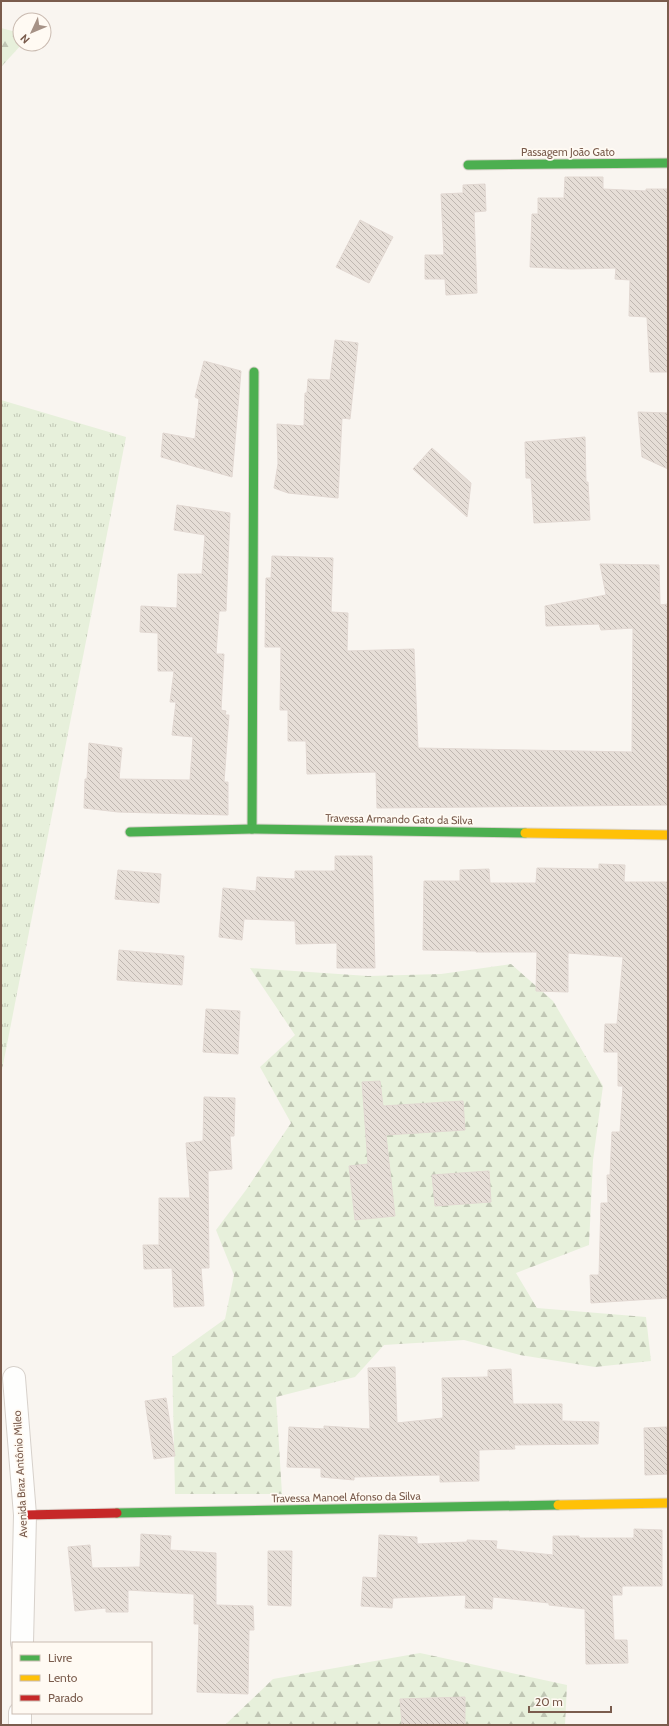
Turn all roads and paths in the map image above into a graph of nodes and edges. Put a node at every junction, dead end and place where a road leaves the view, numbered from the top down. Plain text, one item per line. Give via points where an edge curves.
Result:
1 (668, 163) edge
2 (468, 165) dead end
3 (254, 372) dead end
4 (252, 829) junction
5 (130, 832) dead end
6 (668, 835) edge
7 (14, 1378) dead end
8 (668, 1504) edge
9 (25, 1515) junction
10 (22, 1642) edge
11 (20, 1714) edge
12 (20, 1725) edge

1 - 2 street, Passagem João Gato
3 - 4 street
4 - 5 street, Travessa Armando Gato da Silva
4 - 6 street, Travessa Armando Gato da Silva
7 - 9 street, Avenida Braz Antônio Mileo
8 - 9 street, Travessa Manoel Afonso da Silva
9 - 10 street, Avenida Braz Antônio Mileo
11 - 12 street

